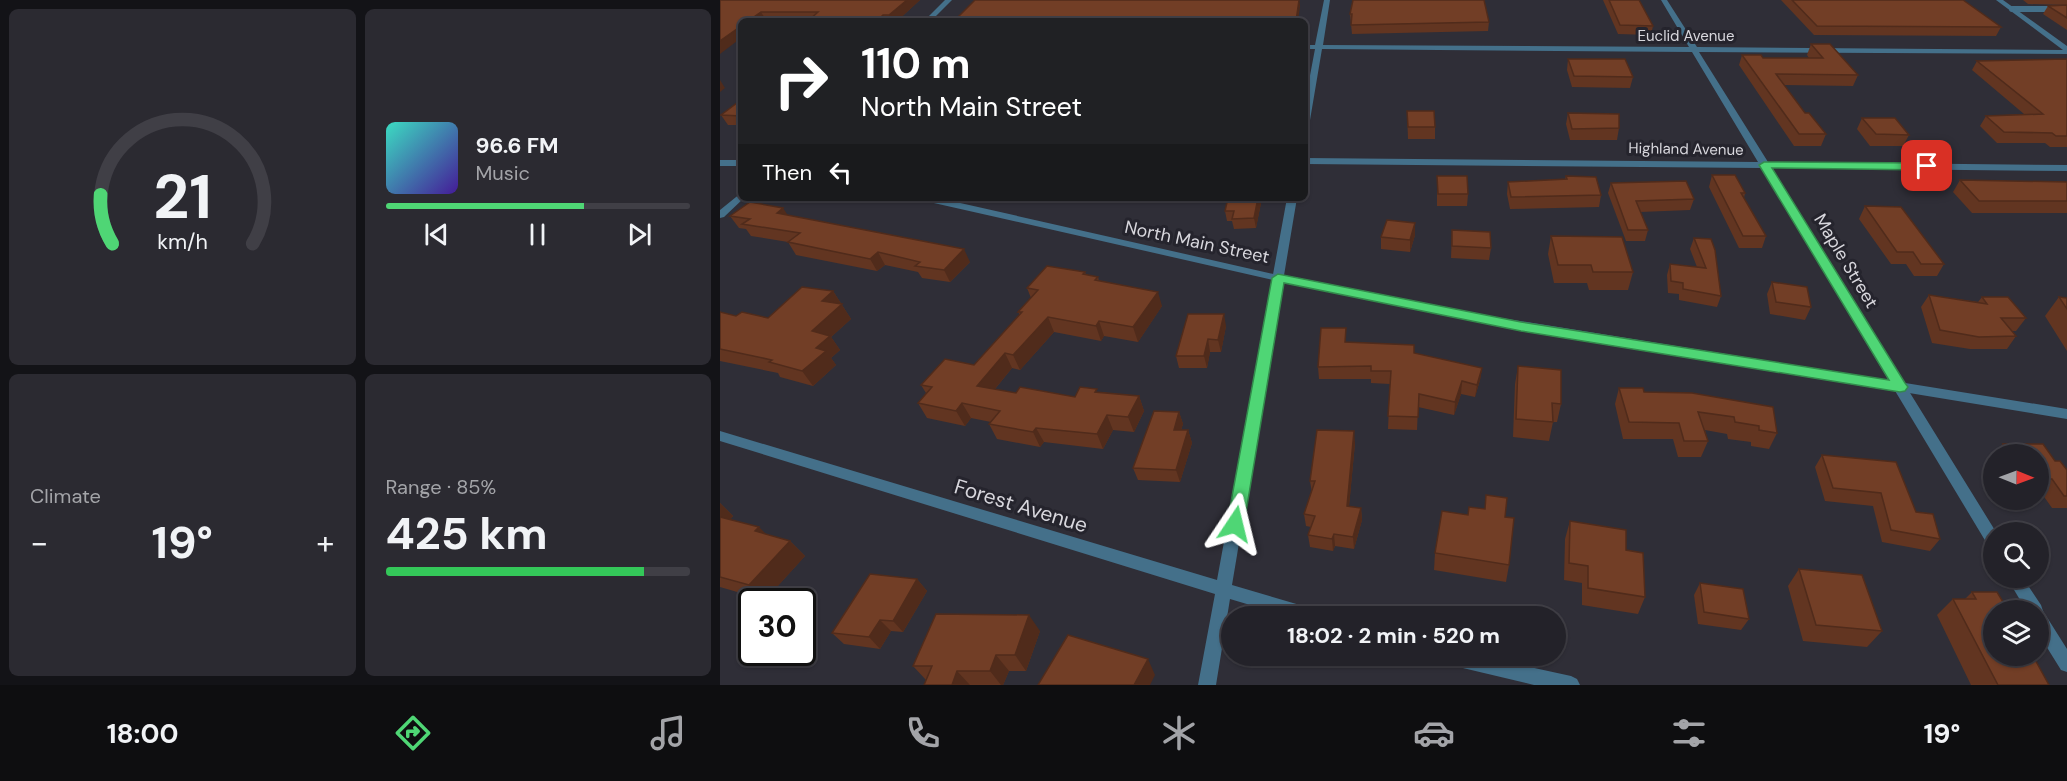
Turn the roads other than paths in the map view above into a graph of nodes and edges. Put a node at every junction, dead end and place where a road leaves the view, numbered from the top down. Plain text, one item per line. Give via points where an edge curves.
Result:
1 (949, 0) edge
2 (1327, 0) edge
3 (1664, 0) edge
4 (1999, 0) edge
5 (2012, 9) junction
6 (2067, 9) edge
7 (930, 18) edge
8 (1319, 46) junction
9 (1308, 47) edge
10 (1694, 50) junction
11 (2067, 51) edge
12 (1308, 109) edge
13 (1308, 161) edge
14 (720, 163) edge
15 (738, 163) edge
16 (1764, 165) junction
17 (2067, 168) edge
18 (738, 199) edge
19 (938, 201) edge
20 (1291, 201) edge
21 (720, 215) edge
22 (1278, 278) junction
23 (1900, 387) junction
24 (2067, 414) edge
25 (720, 436) edge
26 (1983, 524) edge
27 (1223, 591) junction
28 (1275, 606) edge
29 (2049, 635) edge
30 (2067, 664) edge
31 (1489, 666) edge
32 (1207, 685) edge
33 (1571, 685) edge

1 - 7 street
2 - 8 street
3 - 10 street, Maple Street
4 - 5 street
5 - 6 lane
5 - 11 street
8 - 9 street, Euclid Avenue
8 - 10 street, Euclid Avenue
8 - 12 street
10 - 11 street, Euclid Avenue
10 - 16 street, Maple Street
13 - 16 street, Highland Avenue
14 - 15 street
16 - 17 street, Highland Avenue
16 - 23 street, Maple Street
18 - 21 street
19 - 22 street, North Main Street
20 - 22 street
22 - 23 street, North Main Street via 1521,326
22 - 27 street
23 - 24 street, North Main Street
23 - 26 street, Maple Street
25 - 27 street, Forest Avenue
27 - 28 street, Forest Avenue
27 - 32 street
29 - 30 street
31 - 33 street

